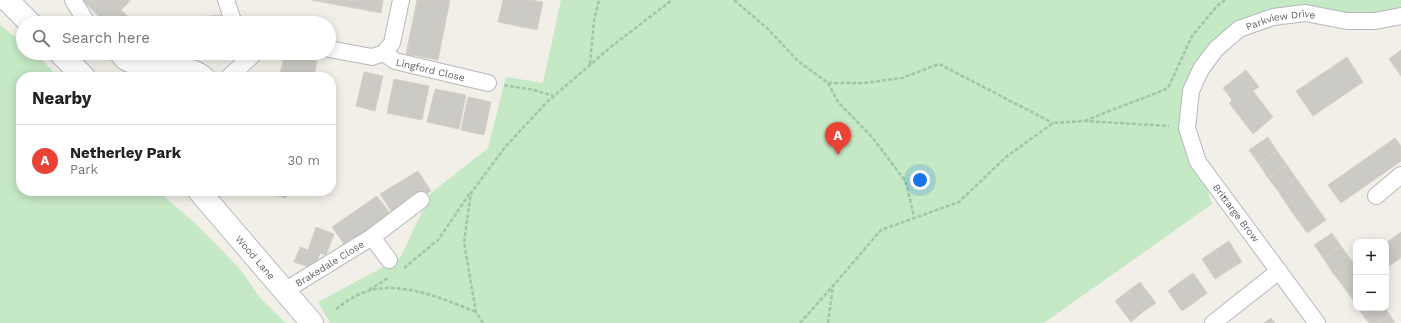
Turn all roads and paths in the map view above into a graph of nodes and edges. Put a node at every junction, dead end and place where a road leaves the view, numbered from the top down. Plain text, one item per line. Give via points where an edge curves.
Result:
1 (7, 0) edge
2 (73, 0) edge
3 (226, 0) edge
4 (401, 0) edge
5 (599, 0) edge
6 (664, 0) edge
7 (734, 0) edge
8 (1225, 0) edge
9 (671, 1) edge
10 (23, 16) edge
11 (83, 16) edge
12 (231, 16) edge
13 (1401, 16) edge
14 (336, 50) edge
15 (384, 53) junction
16 (67, 60) edge
17 (124, 60) edge
18 (247, 60) edge
19 (590, 65) junction
20 (79, 72) edge
21 (202, 72) edge
22 (234, 72) edge
23 (488, 82) joint
24 (828, 83) junction
25 (1191, 91) joint
26 (554, 96) junction
27 (1085, 121) junction
28 (1053, 123) junction
29 (1187, 128) junction
30 (1401, 175) edge
31 (471, 193) junction
32 (203, 196) edge
33 (1376, 196) dead end
34 (420, 200) dead end
35 (914, 217) junction
36 (372, 237) junction
37 (394, 266) joint
38 (1279, 271) junction
39 (392, 276) dead end
40 (833, 286) junction
41 (286, 290) junction
42 (368, 291) junction
43 (336, 309) dead end
44 (476, 312) junction
45 (312, 323) edge
46 (483, 323) edge
47 (800, 323) edge
48 (828, 323) edge
49 (1213, 323) edge
50 (1317, 323) edge

1 - 10 street
2 - 11 street
3 - 12 street
4 - 15 street, Lingford Close via 392,43
5 - 19 path via 594,21
6 - 9 path
7 - 24 path via 768,29 798,61
8 - 27 path via 1192,36 1168,88
9 - 19 path
13 - 25 street, Parkview Drive via 1375,21 1347,20 1306,12 1266,19 1240,29 1216,49 1201,69
14 - 15 street via 372,57
15 - 23 street, Lingford Close via 395,61
16 - 20 street
17 - 21 street via 147,67 183,66
18 - 22 street
19 - 26 path
23 - 26 path
24 - 28 path via 864,83 902,78 939,64
24 - 35 path via 838,102 872,137 906,182
25 - 29 street, Brittarge Brow
26 - 31 path via 506,146
27 - 28 path
27 - 29 path
28 - 35 path via 1006,157 959,202
29 - 38 street, Brittarge Brow via 1198,162
30 - 33 street
31 - 37 path via 438,240 410,265
31 - 44 path via 464,242
32 - 41 street, Wood Lane
34 - 36 street, Brakedale Close
35 - 40 path via 881,230
36 - 37 street, Brakedale Close
36 - 41 street, Brakedale Close
38 - 49 street
38 - 50 street, Brittarge Brow
39 - 42 path
40 - 47 path
40 - 48 path
41 - 45 street, Wood Lane
42 - 43 path
42 - 44 path via 396,289 435,295
44 - 46 path

